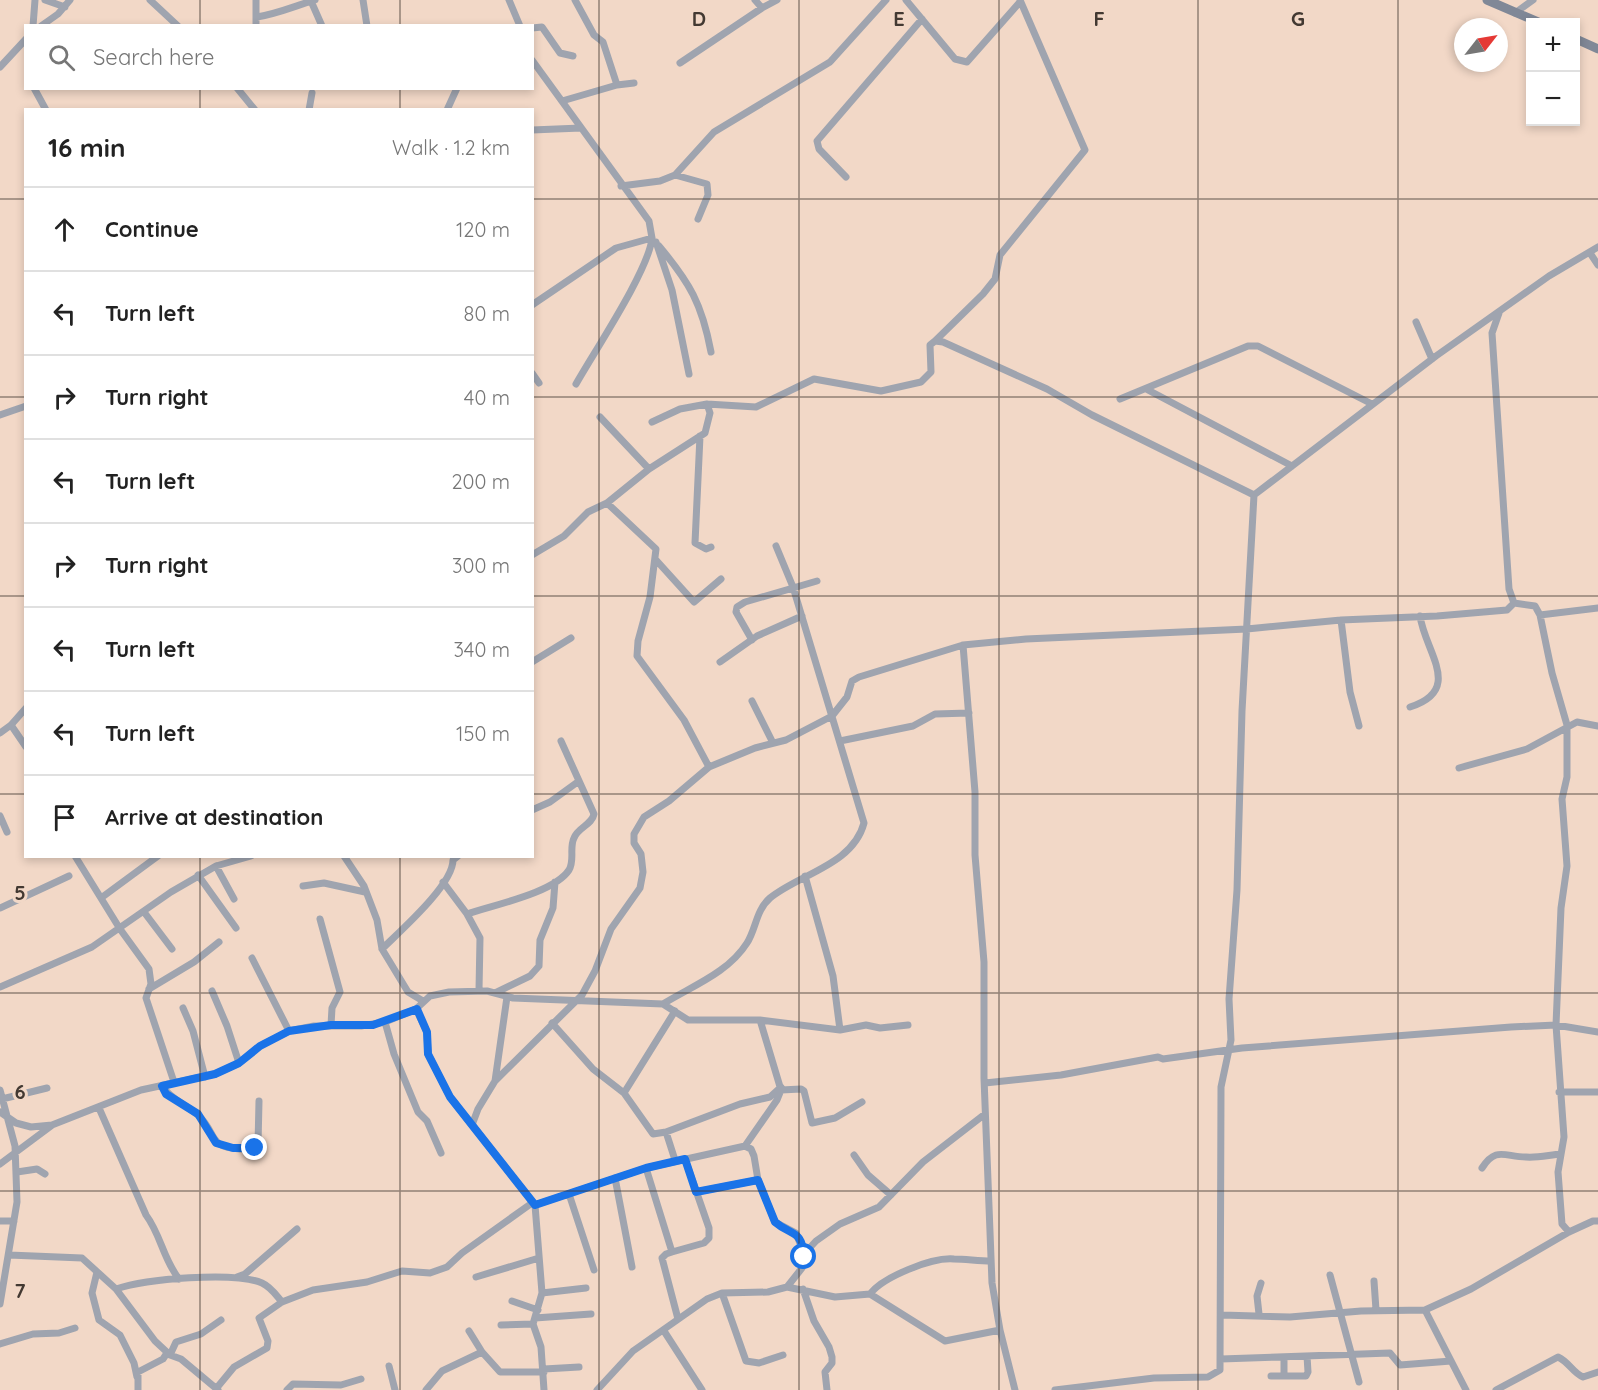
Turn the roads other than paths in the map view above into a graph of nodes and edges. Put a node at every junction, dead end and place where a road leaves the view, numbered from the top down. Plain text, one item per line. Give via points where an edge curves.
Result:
1 (34, 0) edge
2 (45, 0) edge
3 (70, 0) edge
4 (150, 0) edge
5 (256, 0) edge
6 (363, 0) edge
7 (509, 0) edge
8 (575, 0) edge
9 (755, 0) edge
10 (777, 0) edge
11 (886, 0) edge
12 (906, 0) edge
13 (1487, 0) edge
14 (1533, 0) edge
15 (313, 1) edge
16 (1019, 1) edge
17 (65, 8) junction
18 (762, 8) junction
19 (1515, 13) junction
20 (256, 17) junction
21 (1528, 18) edge
22 (922, 19) junction
23 (33, 24) edge
24 (44, 24) edge
25 (176, 24) edge
26 (256, 24) edge
27 (321, 24) edge
28 (367, 24) edge
29 (519, 24) edge
30 (534, 27) edge
31 (24, 41) edge
32 (1580, 41) edge
33 (1598, 49) edge
34 (573, 56) dead end
35 (534, 63) edge
36 (680, 63) dead end
37 (0, 67) edge
38 (634, 83) dead end
39 (617, 85) junction
40 (35, 90) edge
41 (456, 90) edge
42 (245, 92) edge
43 (312, 93) dead end
44 (562, 101) junction
45 (45, 108) edge
46 (254, 108) edge
47 (309, 108) edge
48 (448, 108) edge
49 (580, 128) junction
50 (534, 130) edge
51 (675, 175) junction
52 (846, 177) dead end
53 (621, 186) junction
54 (698, 219) dead end
55 (654, 240) junction
56 (1598, 247) edge
57 (1590, 253) junction
58 (1598, 265) edge
59 (534, 304) edge
60 (1499, 313) junction
61 (1416, 322) dead end
62 (935, 341) junction
63 (711, 352) dead end
64 (1432, 359) junction
65 (689, 374) dead end
66 (534, 376) edge
67 (539, 383) dead end
68 (576, 384) dead end
69 (1148, 390) junction
70 (1120, 399) dead end
71 (707, 404) junction
72 (1372, 404) junction
73 (24, 407) edge
74 (0, 415) edge
75 (600, 417) dead end
76 (652, 422) dead end
77 (700, 436) junction
78 (1292, 466) junction
79 (649, 469) junction
80 (1254, 495) junction
81 (607, 503) junction
82 (776, 546) dead end
83 (711, 547) dead end
84 (534, 554) edge
85 (656, 560) junction
86 (721, 579) dead end
87 (817, 581) dead end
88 (793, 587) junction
89 (1514, 603) junction
90 (1598, 608) edge
91 (1540, 615) junction
92 (801, 616) junction
93 (1420, 616) junction
94 (1341, 620) junction
95 (1247, 629) junction
96 (571, 638) dead end
97 (752, 640) junction
98 (963, 645) junction
99 (534, 661) edge
100 (720, 662) dead end
101 (752, 701) dead end
102 (1410, 706) dead end
103 (24, 710) edge
104 (969, 713) junction
105 (832, 717) junction
106 (11, 725) junction
107 (1567, 725) junction
108 (1359, 726) dead end
109 (1598, 726) edge
110 (0, 733) edge
111 (561, 741) dead end
112 (840, 741) junction
113 (773, 743) junction
114 (24, 744) edge
115 (709, 767) junction
116 (1459, 768) dead end
117 (579, 781) junction
118 (534, 809) edge
119 (0, 816) edge
120 (7, 832) dead end
121 (76, 858) edge
122 (155, 858) edge
123 (244, 858) edge
124 (346, 858) edge
125 (454, 858) edge
126 (216, 866) junction
127 (198, 875) junction
128 (69, 876) dead end
129 (805, 876) junction
130 (443, 882) junction
131 (555, 882) junction
132 (303, 886) dead end
133 (366, 892) junction
134 (101, 898) junction
135 (234, 899) dead end
136 (0, 908) edge
137 (144, 912) junction
138 (467, 914) junction
139 (320, 919) dead end
140 (236, 928) dead end
141 (120, 929) junction
142 (219, 942) dead end
143 (172, 949) dead end
144 (382, 949) junction
145 (252, 958) dead end
146 (0, 987) edge
147 (149, 989) junction
148 (479, 990) junction
149 (212, 991) dead end
150 (495, 993) junction
151 (507, 997) junction
152 (423, 1001) junction
153 (572, 1002) junction
154 (663, 1004) junction
155 (183, 1008) dead end
156 (417, 1009) junction
157 (675, 1011) junction
158 (760, 1020) junction
159 (385, 1022) junction
160 (552, 1023) junction
161 (331, 1025) junction
162 (908, 1025) dead end
163 (1556, 1025) junction
164 (840, 1030) junction
165 (289, 1031) junction
166 (1598, 1032) edge
167 (1228, 1050) junction
168 (239, 1063) junction
169 (205, 1077) junction
170 (495, 1081) junction
171 (174, 1082) junction
172 (986, 1083) junction
173 (162, 1086) junction
174 (47, 1088) dead end
175 (781, 1088) junction
176 (0, 1090) edge
177 (1559, 1092) junction
178 (1598, 1092) edge
179 (624, 1093) junction
180 (2, 1100) junction
181 (258, 1101) dead end
182 (862, 1102) dead end
183 (99, 1108) junction
184 (3, 1114) edge
185 (985, 1114) junction
186 (51, 1125) junction
187 (472, 1125) junction
188 (666, 1132) junction
189 (745, 1146) junction
190 (15, 1152) junction
191 (441, 1153) dead end
192 (1561, 1154) junction
193 (855, 1155) dead end
194 (685, 1159) junction
195 (675, 1160) junction
196 (0, 1164) edge
197 (646, 1168) junction
198 (1482, 1168) dead end
199 (17, 1172) junction
200 (45, 1174) dead end
201 (615, 1178) junction
202 (758, 1180) junction
203 (696, 1192) junction
204 (569, 1194) junction
205 (891, 1195) junction
206 (533, 1204) junction
207 (0, 1221) edge
208 (14, 1221) junction
209 (1598, 1221) edge
210 (297, 1229) dead end
211 (1569, 1232) junction
212 (672, 1252) junction
213 (804, 1254) junction
214 (9, 1255) junction
215 (539, 1258) junction
216 (991, 1261) junction
217 (632, 1267) dead end
218 (594, 1270) dead end
219 (97, 1272) junction
220 (1330, 1275) dead end
221 (234, 1277) junction
222 (476, 1277) dead end
223 (179, 1279) junction
224 (1374, 1281) dead end
225 (1261, 1283) dead end
226 (787, 1287) junction
227 (586, 1288) dead end
228 (116, 1289) junction
229 (803, 1289) junction
230 (542, 1293) junction
231 (722, 1293) junction
232 (0, 1294) edge
233 (870, 1294) junction
234 (512, 1301) dead end
235 (282, 1302) junction
236 (0, 1304) edge
237 (538, 1310) junction
238 (1376, 1310) junction
239 (1425, 1310) junction
240 (1338, 1312) junction
241 (591, 1314) dead end
242 (1259, 1314) junction
243 (1222, 1315) junction
244 (678, 1319) junction
245 (221, 1320) dead end
246 (534, 1321) junction
247 (501, 1325) dead end
248 (75, 1328) dead end
249 (1000, 1330) junction
250 (469, 1331) dead end
251 (664, 1331) junction
252 (0, 1344) edge
253 (483, 1352) junction
254 (168, 1354) junction
255 (1352, 1354) junction
256 (783, 1355) dead end
257 (1307, 1356) junction
258 (1284, 1357) junction
259 (1221, 1359) junction
260 (1451, 1361) junction
261 (389, 1366) dead end
262 (579, 1367) dead end
263 (544, 1370) junction
264 (1598, 1372) edge
265 (1271, 1376) dead end
266 (1284, 1376) junction
267 (137, 1377) junction
268 (361, 1379) dead end
269 (1359, 1382) dead end
270 (1091, 1387) edge
271 (217, 1389) edge
272 (138, 1390) edge
273 (287, 1390) edge
274 (395, 1390) edge
275 (426, 1390) edge
276 (544, 1390) edge
277 (597, 1390) edge
278 (702, 1390) edge
279 (828, 1390) edge
280 (1015, 1390) edge
281 (1055, 1390) edge
282 (1466, 1390) edge
283 (1496, 1390) edge

1 - 23 street
2 - 17 street
3 - 17 street
4 - 25 street
5 - 20 street
6 - 28 street
7 - 29 street
8 - 39 street via 594,35 603,42
9 - 18 street
10 - 18 street
11 - 51 street via 830,62 714,132
12 - 22 street
13 - 19 main road
14 - 19 street
15 - 20 street via 279,14
15 - 27 street
16 - 22 street via 967,62 956,59
16 - 62 street via 1085,150 1000,255 995,279 989,287
17 - 24 street
18 - 36 street
19 - 21 main road
20 - 26 street
22 - 52 street via 817,141 819,149
30 - 34 street via 542,27 560,53
31 - 37 street
32 - 33 main road
35 - 44 street
38 - 39 street
39 - 44 street
40 - 45 street
41 - 48 street
42 - 46 street
43 - 47 street
44 - 49 street
49 - 50 street
49 - 53 street
51 - 53 street
51 - 54 street via 707,184 708,195
53 - 55 street via 649,221
55 - 59 street via 616,248
55 - 63 street via 689,285 706,326
55 - 65 street via 672,290
55 - 68 street
56 - 57 street
57 - 58 street
57 - 60 street via 1549,276
60 - 64 street
60 - 89 street via 1492,333 1509,589
61 - 64 street
62 - 71 street via 930,345 931,372 921,382 881,392 814,379 756,407
62 - 80 street via 1047,389
64 - 72 street
66 - 67 street
69 - 70 street
69 - 72 street via 1248,346 1258,346
69 - 78 street
71 - 76 street via 680,409
71 - 77 street via 709,419 705,433
72 - 78 street
73 - 74 street
75 - 79 street
77 - 79 street
77 - 83 street via 695,543 706,549
78 - 80 street
79 - 81 street
80 - 95 street
81 - 84 street via 588,512 564,536
81 - 85 street via 653,544
82 - 88 street
85 - 86 street via 694,602
85 - 115 street via 638,656 684,720
87 - 88 street
88 - 92 street
88 - 97 street via 737,607
89 - 91 street via 1535,606
89 - 93 street via 1507,610
90 - 91 street
91 - 107 street
92 - 97 street
92 - 105 street
93 - 94 street
93 - 102 street via 1440,674 1434,694 1426,702
94 - 95 street
94 - 108 street via 1348,681
95 - 98 street
95 - 167 street
96 - 99 street
97 - 100 street
98 - 104 street
98 - 105 street via 859,677 852,681 847,697
101 - 113 street
103 - 106 street
104 - 112 street via 935,714 914,726
104 - 172 street via 984,962
105 - 112 street
105 - 113 street
106 - 110 street
106 - 114 street
107 - 109 street via 1576,722
107 - 116 street via 1545,742
107 - 163 street via 1567,777 1562,799 1567,866 1561,908
111 - 117 street
112 - 129 street via 862,813 861,833 835,860
113 - 115 street
115 - 153 street via 669,801 649,812 637,827 634,843 641,854 640,888 611,928 582,995
117 - 118 street
117 - 131 street via 594,817 574,836 570,867
119 - 120 street
121 - 134 street
122 - 134 street
123 - 126 street
124 - 133 street
125 - 130 street
126 - 127 street
126 - 135 street
127 - 137 street
127 - 140 street
128 - 136 street
129 - 154 street via 763,905 748,942 727,966
129 - 164 street via 833,976
130 - 138 street
130 - 144 street
131 - 138 street
131 - 150 street via 553,908 540,940 539,966 530,976
132 - 133 street via 324,883
133 - 144 street via 377,920
134 - 141 street
137 - 141 street
137 - 143 street
138 - 148 street via 481,942
139 - 161 street via 340,992 332,1008
141 - 146 street via 78,955
141 - 147 street via 149,969
142 - 147 street
144 - 152 street via 408,992
145 - 165 street
147 - 171 street via 147,998
148 - 150 street
148 - 152 street via 437,993
149 - 168 street
150 - 151 street
151 - 153 street
151 - 170 street
152 - 156 street
153 - 154 street
153 - 160 street
154 - 157 street
155 - 169 street
156 - 159 street
156 - 187 street via 427,1032 428,1054 450,1097
157 - 158 street via 688,1020
157 - 179 street
158 - 164 street
158 - 175 street
159 - 161 street
159 - 191 street via 418,1112 427,1120
160 - 170 street
160 - 179 street via 593,1069
161 - 165 street
162 - 164 street via 866,1025
163 - 166 street
163 - 167 street
163 - 177 street
165 - 168 street
167 - 172 street
167 - 243 street via 1221,1087
168 - 169 street
169 - 171 street
170 - 187 street
171 - 173 street
172 - 185 street
173 - 181 street via 166,1094 198,1114 216,1143 233,1148 258,1145
173 - 183 street via 124,1096
174 - 180 street
175 - 182 street via 804,1091 812,1123 835,1118
175 - 188 street via 770,1096
175 - 189 street
176 - 180 street
177 - 178 street
177 - 192 street via 1564,1137
179 - 188 street via 653,1134
180 - 184 street
183 - 186 street
183 - 223 street via 146,1215 156,1227 165,1258
184 - 186 street via 32,1127
184 - 190 street
185 - 205 street via 923,1162
185 - 216 street
186 - 190 street
187 - 206 street
188 - 195 street
189 - 194 street
189 - 202 street via 754,1156
190 - 196 street
190 - 199 street
192 - 198 street via 1497,1154
192 - 211 street via 1558,1172 1562,1224
193 - 205 street via 868,1175
194 - 195 street
194 - 203 street
195 - 197 street
197 - 201 street
197 - 212 street
199 - 200 street via 37,1169
199 - 208 street
201 - 204 street
201 - 217 street
202 - 203 street
202 - 213 street via 775,1222 796,1233
203 - 212 street via 709,1238
204 - 206 street
204 - 218 street
205 - 213 street via 879,1207 840,1224
206 - 215 street
206 - 235 street via 447,1267 430,1273 402,1271 367,1282 312,1290
207 - 208 street
208 - 214 street
209 - 211 street
210 - 221 street via 245,1274
211 - 239 street via 1471,1289
212 - 244 street via 662,1258
213 - 226 street via 802,1268
214 - 219 street via 82,1258
214 - 232 street
215 - 222 street
215 - 230 street
216 - 233 street via 939,1261 890,1276
216 - 249 street
219 - 228 street
219 - 267 street via 93,1293 99,1320 120,1335
220 - 240 street
221 - 223 street
221 - 235 street via 264,1284
223 - 228 street
224 - 238 street
225 - 242 street via 1257,1296
226 - 229 street
226 - 231 street via 768,1292
227 - 230 street
228 - 254 street
229 - 233 street via 836,1297
229 - 279 street via 832,1357 825,1372
230 - 237 street
231 - 244 street via 699,1303
231 - 256 street via 746,1361 759,1363
232 - 236 street
233 - 249 street via 939,1340
234 - 237 street
235 - 271 street via 259,1318 267,1348 234,1367
237 - 246 street
238 - 239 street
238 - 240 street
239 - 260 street
240 - 242 street via 1290,1317
240 - 255 street
241 - 246 street
242 - 243 street
243 - 259 street
244 - 251 street
245 - 254 street via 201,1335 176,1342
246 - 247 street
246 - 263 street
248 - 252 street
249 - 280 street
250 - 253 street
251 - 277 street via 624,1359
251 - 278 street
253 - 263 street via 500,1372
253 - 275 street via 442,1371
254 - 267 street via 144,1367
254 - 271 street via 182,1359
255 - 257 street
255 - 260 street via 1390,1353 1398,1364 1405,1365
255 - 269 street
257 - 258 street
257 - 266 street via 1308,1374
258 - 259 street
258 - 266 street
259 - 270 street via 1220,1370 1208,1377
260 - 282 street
261 - 274 street
262 - 263 street
263 - 276 street
264 - 283 street via 1583,1377 1558,1357
265 - 266 street
267 - 272 street
268 - 273 street via 341,1385 293,1384
270 - 281 street

